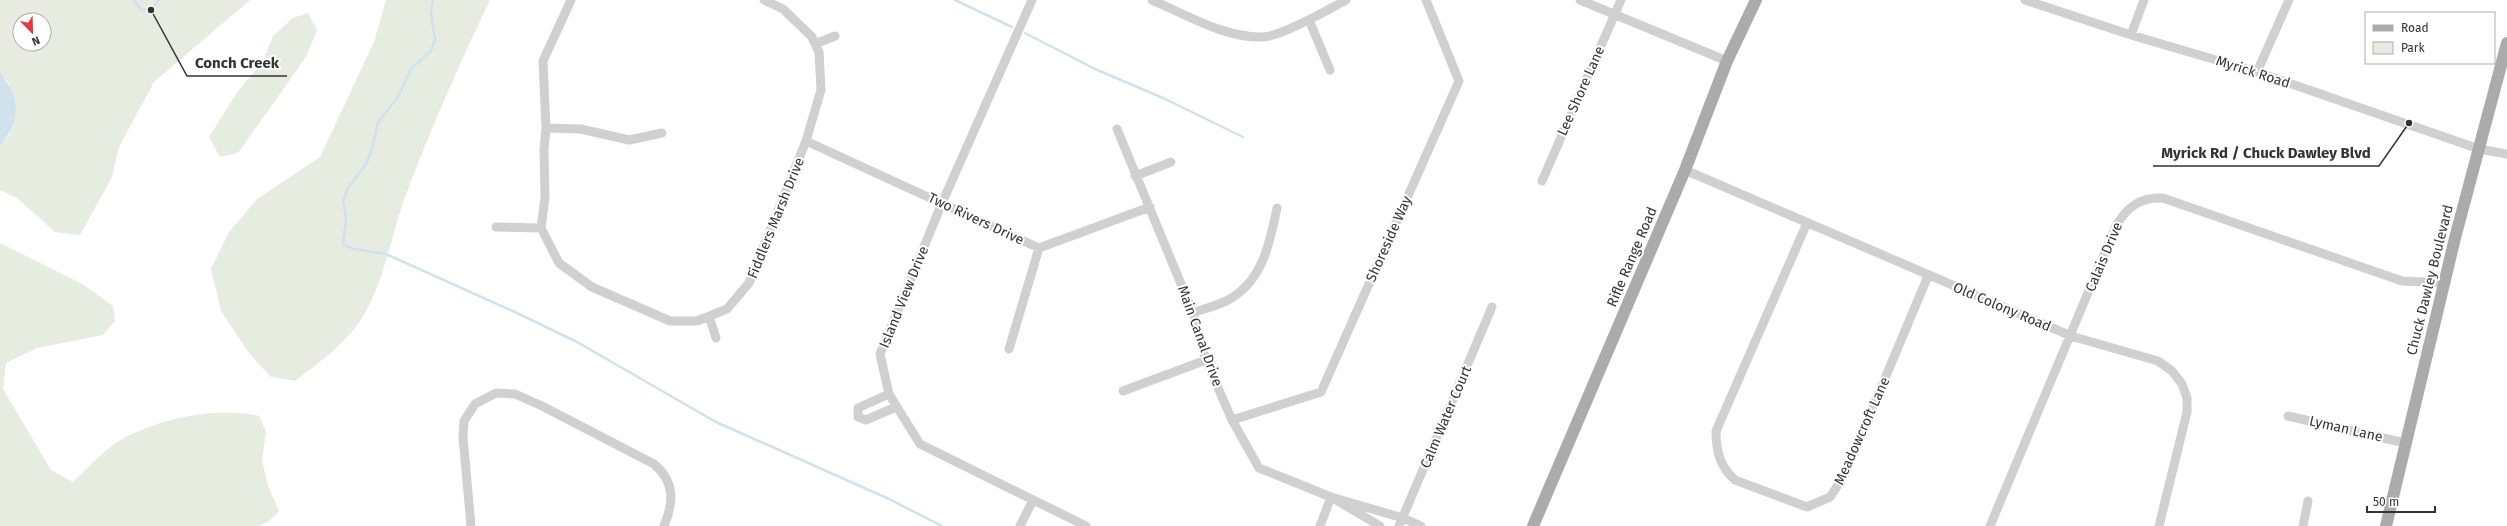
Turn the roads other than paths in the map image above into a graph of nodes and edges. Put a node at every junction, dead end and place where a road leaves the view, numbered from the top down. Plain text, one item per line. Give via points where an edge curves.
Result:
1 (571, 0) edge
2 (764, 0) edge
3 (1032, 0) edge
4 (1152, 0) edge
5 (1346, 0) edge
6 (1426, 0) edge
7 (1580, 0) edge
8 (1621, 0) edge
9 (1756, 0) edge
10 (2025, 0) edge
11 (2144, 0) edge
12 (2289, 0) edge
13 (1615, 16) junction
14 (1309, 20) junction
15 (2131, 35) junction
16 (835, 36) dead end
17 (2507, 43) edge
18 (815, 44) junction
19 (1727, 61) junction
20 (1330, 70) dead end
21 (2257, 72) junction
22 (546, 128) junction
23 (1117, 129) dead end
24 (662, 133) dead end
25 (806, 141) junction
26 (2479, 149) junction
27 (2507, 154) edge
28 (1171, 162) dead end
29 (1685, 170) junction
30 (1135, 176) junction
31 (1542, 181) dead end
32 (942, 203) junction
33 (1150, 208) junction
34 (1277, 208) dead end
35 (1807, 223) junction
36 (496, 227) dead end
37 (541, 228) junction
38 (1039, 248) junction
39 (1928, 276) junction
40 (2446, 283) junction
41 (1492, 307) dead end
42 (1193, 313) junction
43 (709, 316) junction
44 (2071, 336) junction
45 (716, 338) dead end
46 (1009, 349) dead end
47 (1206, 360) junction
48 (1123, 391) dead end
49 (889, 394) junction
50 (896, 407) junction
51 (2288, 416) dead end
52 (1232, 420) junction
53 (2405, 443) junction
54 (1331, 497) junction
55 (1033, 500) junction
56 (2308, 501) dead end
57 (1401, 522) edge
58 (470, 526) edge
59 (664, 526) edge
60 (1020, 526) edge
61 (1086, 526) edge
62 (1320, 526) edge
63 (1380, 526) edge
64 (1421, 526) edge
65 (1533, 526) edge
66 (1990, 526) edge
67 (2159, 526) edge
68 (2303, 526) edge
69 (2386, 526) edge

1 - 22 street via 544,61
2 - 18 street, Fiddlers Marsh Drive via 783,9 812,37
3 - 32 street, Island View Drive
4 - 14 street via 1226,33 1264,37
5 - 14 street
6 - 52 street, Shoreside Way via 1459,81 1321,392
7 - 13 street
8 - 13 street, Lee Shore Lane
9 - 19 main road, Rifle Range Road
10 - 15 street, Myrick Road
11 - 15 street
12 - 21 street
13 - 19 street
13 - 31 street, Lee Shore Lane
14 - 20 street
15 - 21 street, Myrick Road
16 - 18 street
17 - 26 main road, Chuck Dawley Boulevard
18 - 25 street, Fiddlers Marsh Drive via 819,52 820,90
19 - 29 main road, Rifle Range Road
21 - 26 street, Myrick Road
22 - 24 street via 581,129 628,140
22 - 37 street via 545,197
23 - 30 street, Main Canal Drive
25 - 32 street, Two Rivers Drive
25 - 43 street, Fiddlers Marsh Drive via 749,283 727,309
26 - 27 street, Myrick Road
26 - 40 main road, Chuck Dawley Boulevard
28 - 30 street
29 - 35 street, Old Colony Road
29 - 65 main road, Rifle Range Road
30 - 33 street, Main Canal Drive
32 - 38 street, Two Rivers Drive
32 - 49 street, Island View Drive via 880,354
33 - 38 street, Two Rivers Drive
33 - 42 street, Main Canal Drive
34 - 42 street via 1270,244 1256,276 1233,298
35 - 39 street, Old Colony Road
35 - 39 street, Meadowcroft Lane via 1716,431 1719,459 1726,472 1735,480 1807,506 1830,497 1844,476
36 - 37 street
37 - 43 street, Fiddlers Marsh Drive via 559,263 592,287 670,321 697,321
38 - 46 street
39 - 44 street, Old Colony Road
40 - 44 street, Calais Drive via 2402,281 2163,198 2150,197 2125,212 2116,226
40 - 53 main road, Chuck Dawley Boulevard
41 - 57 street, Calm Water Court
42 - 47 street, Main Canal Drive
43 - 45 street
44 - 66 street, Calais Drive
44 - 67 street, Old Colony Road via 2158,361 2172,371 2182,384 2187,398 2187,412
47 - 48 street
47 - 52 street, Main Canal Drive
49 - 50 street, Island View Drive
49 - 50 street via 858,408 858,417 866,420
50 - 55 street, Island View Drive via 920,444
51 - 53 street, Lyman Lane
52 - 54 street, Main Canal Drive via 1259,468
53 - 69 main road, Chuck Dawley Boulevard
54 - 57 street, Main Canal Drive
54 - 62 street
54 - 63 street, Main Canal Drive
55 - 60 street
55 - 61 street, Island View Drive
56 - 68 street
57 - 64 street, Main Canal Drive
58 - 59 street via 464,421 475,404 496,392 515,394 542,406 654,464 662,471 670,485 672,499

